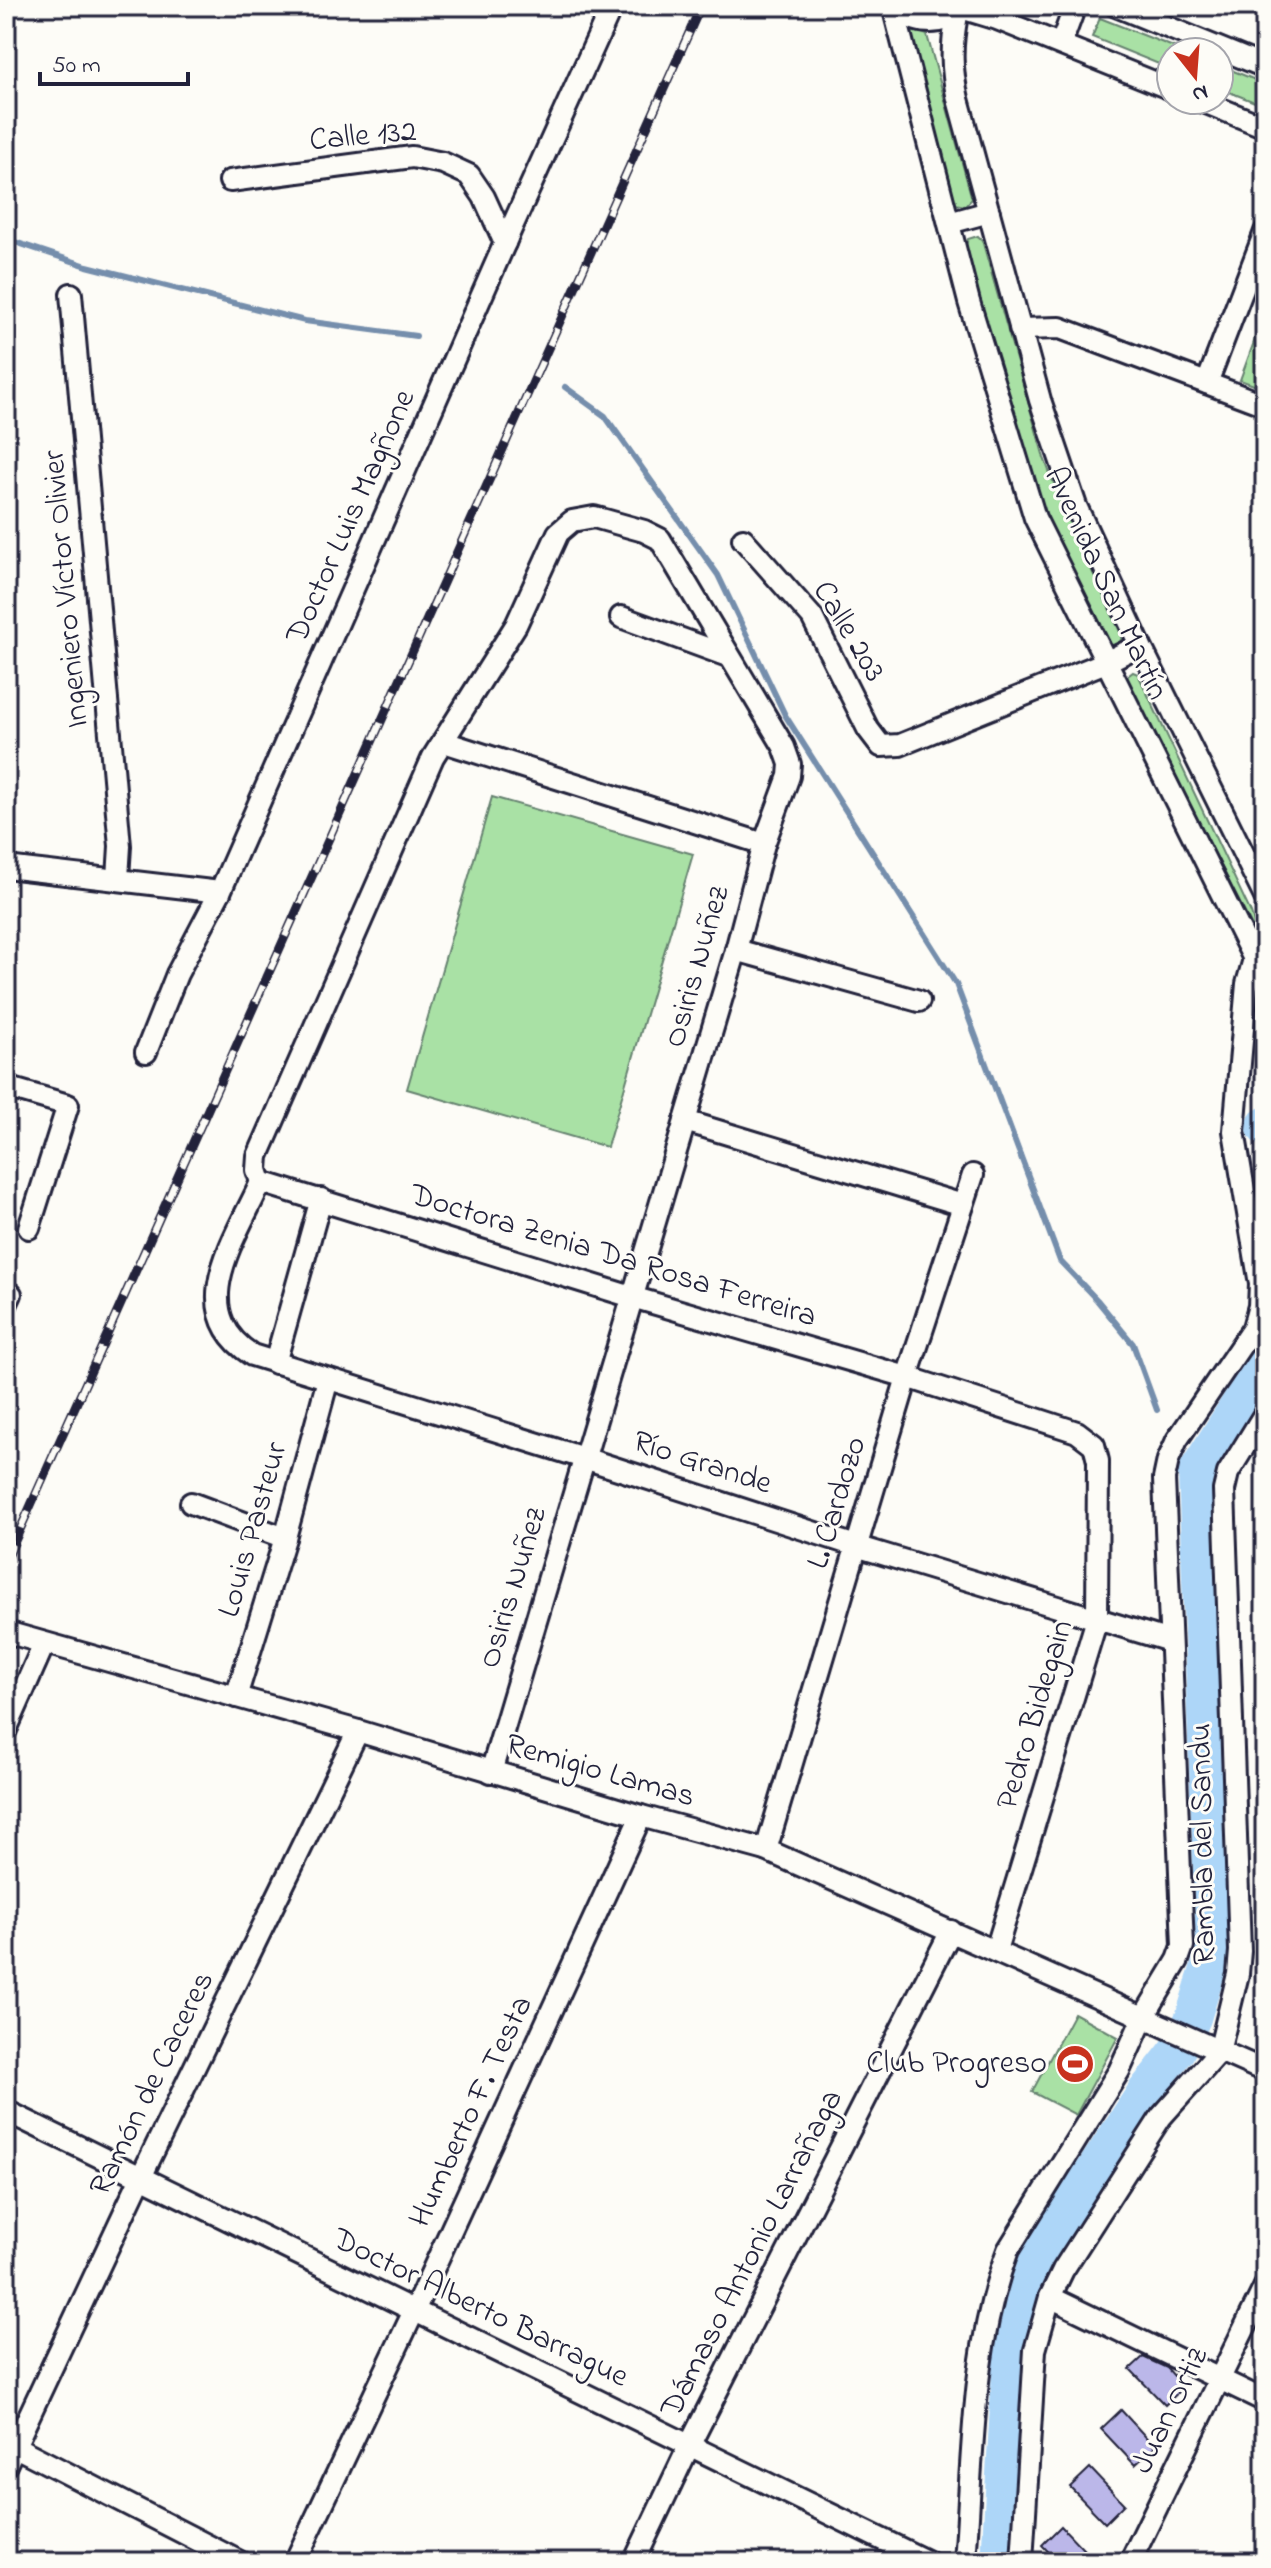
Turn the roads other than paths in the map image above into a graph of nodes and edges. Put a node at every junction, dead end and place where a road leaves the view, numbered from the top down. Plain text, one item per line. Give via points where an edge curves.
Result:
1 (612, 6) edge
2 (894, 6) edge
3 (1075, 6) edge
4 (1116, 6) edge
5 (963, 10) edge
6 (1061, 44) junction
7 (1265, 67) edge
8 (1155, 82) edge
9 (1235, 115) edge
10 (1265, 127) edge
11 (230, 181) dead end
12 (989, 212) junction
13 (949, 223) junction
14 (1265, 232) edge
15 (505, 243) junction
16 (71, 294) dead end
17 (1020, 329) junction
18 (1207, 383) junction
19 (1265, 405) edge
20 (743, 539) dead end
21 (621, 617) dead end
22 (1140, 645) junction
23 (728, 656) junction
24 (1106, 662) junction
25 (444, 742) junction
26 (764, 844) junction
27 (6, 867) edge
28 (118, 878) junction
29 (1264, 891) edge
30 (220, 892) junction
31 (736, 950) junction
32 (1259, 970) edge
33 (919, 1001) dead end
34 (146, 1052) dead end
35 (6, 1087) edge
36 (685, 1121) junction
37 (973, 1175) dead end
38 (261, 1182) junction
39 (321, 1199) junction
40 (963, 1205) junction
41 (29, 1228) dead end
42 (632, 1297) junction
43 (275, 1363) junction
44 (907, 1377) junction
45 (328, 1379) junction
46 (1265, 1413) edge
47 (1094, 1445) joint
48 (584, 1458) junction
49 (191, 1503) dead end
50 (285, 1538) junction
51 (856, 1546) junction
52 (1097, 1619) junction
53 (6, 1632) edge
54 (1170, 1641) junction
55 (44, 1644) junction
56 (236, 1697) junction
57 (6, 1730) edge
58 (358, 1731) junction
59 (491, 1772) junction
60 (641, 1816) junction
61 (766, 1850) junction
62 (951, 1931) junction
63 (996, 1950) junction
64 (1150, 2021) junction
65 (1214, 2049) junction
66 (1265, 2071) edge
67 (6, 2111) edge
68 (141, 2177) junction
69 (1265, 2286) edge
70 (1050, 2297) junction
71 (414, 2311) junction
72 (1221, 2380) junction
73 (1265, 2401) edge
74 (11, 2444) edge
75 (690, 2444) junction
76 (6, 2465) edge
77 (240, 2562) edge
78 (295, 2562) edge
79 (634, 2562) edge
80 (928, 2562) edge
81 (965, 2562) edge
82 (1022, 2562) edge
83 (1130, 2562) edge

1 - 15 street, Doctor Luis Magñone
2 - 5 street, Avenida San Martín via 918,21 933,23
2 - 13 street, Avenida San Martín
3 - 6 street
4 - 7 street
5 - 6 street
5 - 12 street, Avenida San Martín via 951,49 951,71
6 - 8 street
9 - 10 street
11 - 15 street, Calle 132 via 412,157 443,163 469,175
12 - 13 street
12 - 17 street, Avenida San Martín
13 - 24 street, Avenida San Martín via 1035,518
14 - 18 street
15 - 30 street, Doctor Luis Magñone
16 - 28 street, Ingeniero Víctor Olivier via 120,846
17 - 18 street via 1060,328
17 - 22 street, Avenida San Martín via 1076,506
18 - 19 street
20 - 24 street, Calle 203 via 812,617 881,746 900,745
21 - 23 street
22 - 24 street
22 - 29 street, Avenida San Martín
23 - 25 street, Osiris Nuñez via 660,539 594,517 572,521 558,533 516,625
23 - 26 street, Osiris Nuñez via 790,764
24 - 32 street, Avenida San Martín
25 - 26 street
25 - 38 street, Osiris Nuñez via 426,772 258,1156
26 - 31 street, Osiris Nuñez
27 - 28 street
28 - 30 street
30 - 34 street, Doctor Luis Magñone via 177,974
31 - 33 street
31 - 36 street, Osiris Nuñez
32 - 54 street via 1247,984 1234,1131 1260,1284 1259,1306 1253,1328 1168,1460 1164,1479
35 - 41 street via 68,1105
36 - 40 street
36 - 42 street, Osiris Nuñez
37 - 40 street, L. Cardozo
38 - 39 street, Doctora Zenia Da Rosa Ferreira
38 - 43 street, Río Grande via 223,1266 217,1307 236,1345
39 - 42 street, Doctora Zenia Da Rosa Ferreira
39 - 43 street
40 - 44 street, L. Cardozo
42 - 44 street, Doctora Zenia Da Rosa Ferreira
42 - 48 street, Osiris Nuñez
43 - 45 street, Río Grande
44 - 47 street, Doctora Zenia Da Rosa Ferreira via 1077,1432
44 - 51 street, L. Cardozo
45 - 48 street, Río Grande
45 - 50 street, Louis Pasteur
46 - 65 street, Rambla del Sandu via 1228,1473 1224,1490 1240,1951
47 - 52 street, Pedro Bidegain
48 - 51 street, Río Grande
48 - 59 street, Osiris Nuñez
49 - 50 street
50 - 56 street, Louis Pasteur
51 - 52 street, Río Grande
51 - 61 street, L. Cardozo
52 - 54 street, Río Grande
52 - 63 street, Pedro Bidegain
53 - 55 street, Remigio Lamas
54 - 64 street via 1183,1946
55 - 56 street, Remigio Lamas
55 - 57 street
56 - 58 street, Remigio Lamas
58 - 59 street, Remigio Lamas
58 - 68 street, Ramón de Caceres
59 - 60 street, Remigio Lamas
60 - 61 street, Remigio Lamas
60 - 71 street, Humberto F. Testa
61 - 62 street, Remigio Lamas
62 - 63 street, Remigio Lamas
62 - 75 street, Dámaso Antonio Larrañaga
63 - 64 street, Remigio Lamas
64 - 65 street, Remigio Lamas
64 - 81 street via 1008,2250 999,2273 981,2352
65 - 66 street, Remigio Lamas
65 - 70 street, Rambla del Sandu via 1161,2117
67 - 68 street, Doctor Alberto Barrague
68 - 71 street, Doctor Alberto Barrague
68 - 74 street, Ramón de Caceres
69 - 72 street, Juan Ortiz
70 - 72 street
70 - 82 street, Rambla del Sandu via 1035,2350
71 - 75 street, Doctor Alberto Barrague
71 - 78 street, Humberto F. Testa
72 - 73 street
72 - 83 street, Juan Ortiz
74 - 76 street, Ramón de Caceres
74 - 77 street
75 - 79 street, Dámaso Antonio Larrañaga
75 - 80 street, Doctor Alberto Barrague

